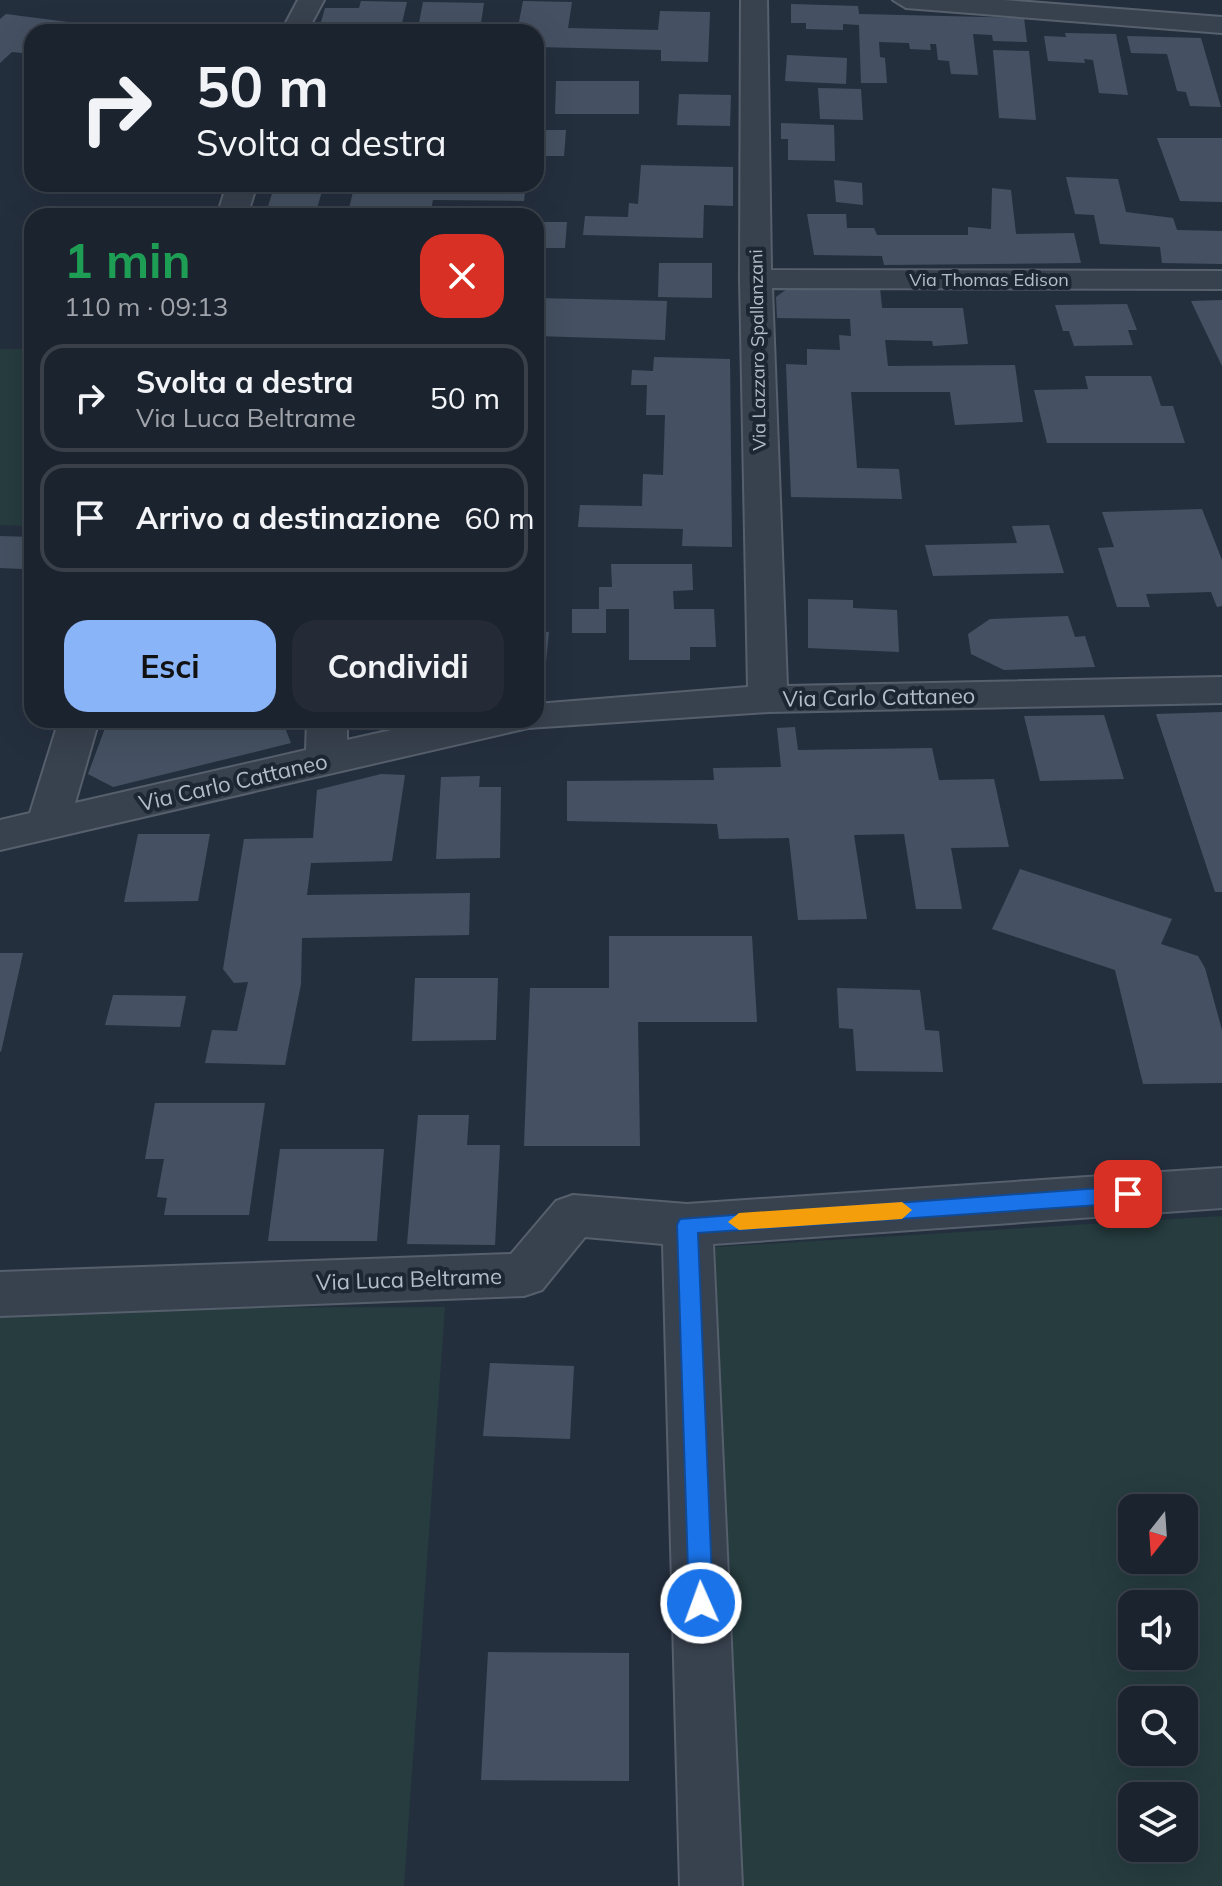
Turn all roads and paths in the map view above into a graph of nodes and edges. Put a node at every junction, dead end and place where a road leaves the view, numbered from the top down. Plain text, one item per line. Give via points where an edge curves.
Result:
1 (311, 0) edge
2 (754, 0) edge
3 (906, 0) edge
4 (298, 24) edge
5 (1222, 25) edge
6 (756, 279) junction
7 (1222, 280) edge
8 (1222, 690) edge
9 (768, 699) junction
10 (544, 716) edge
11 (77, 728) edge
12 (327, 728) edge
13 (460, 728) edge
14 (326, 762) junction
15 (48, 823) junction
16 (0, 835) edge
17 (1222, 1188) edge
18 (687, 1225) junction
19 (0, 1294) edge
20 (711, 1886) edge

1 - 4 street
2 - 6 street, Via Lazzaro Spallanzani
3 - 5 street
6 - 7 street, Via Thomas Edison
6 - 9 street, Via Lazzaro Spallanzani
8 - 9 street, Via Carlo Cattaneo
9 - 10 street, Via Carlo Cattaneo
11 - 15 street
12 - 14 street
13 - 14 street, Via Carlo Cattaneo
14 - 15 street, Via Carlo Cattaneo
15 - 16 street, Via Carlo Cattaneo
17 - 18 street, Via Luca Beltrame
18 - 19 street, Via Luca Beltrame via 573,1216 524,1275
18 - 20 street

